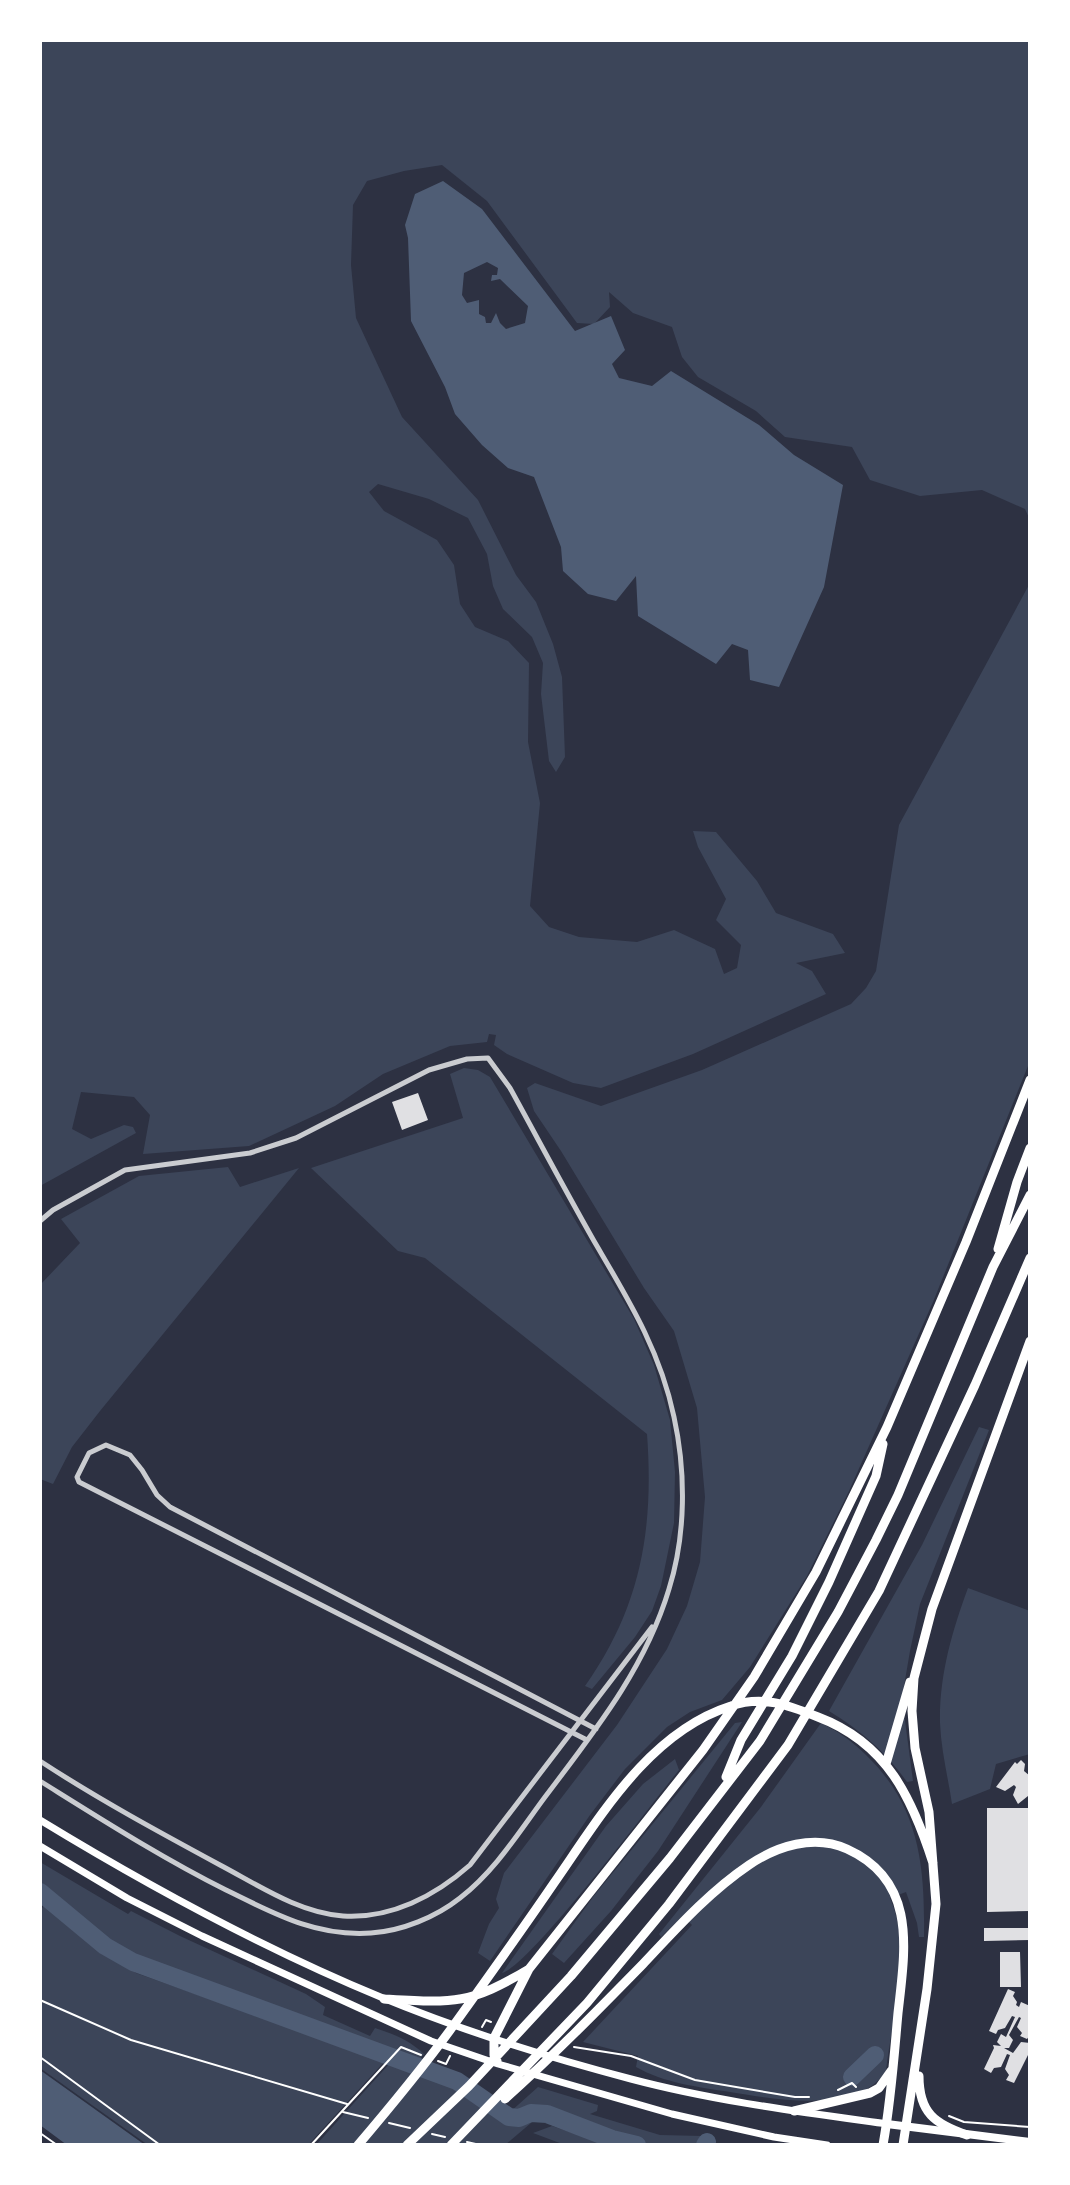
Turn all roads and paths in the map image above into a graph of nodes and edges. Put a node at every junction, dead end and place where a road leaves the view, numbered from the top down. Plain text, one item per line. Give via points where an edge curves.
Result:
1 (1030, 1080) edge
2 (1030, 1148) edge
3 (1030, 1195) edge
4 (40, 1221) edge
5 (1030, 1261) edge
6 (993, 1267) junction
7 (1030, 1341) edge
8 (887, 1427) junction
9 (659, 1616) junction
10 (920, 1652) junction
11 (580, 1719) junction
12 (596, 1729) junction
13 (570, 1731) junction
14 (587, 1740) junction
15 (40, 1761) edge
16 (886, 1764) junction
17 (40, 1781) edge
18 (722, 1788) junction
19 (40, 1820) edge
20 (40, 1846) edge
21 (933, 1863) junction
22 (529, 1969) junction
23 (384, 1999) junction
24 (40, 2000) edge
25 (438, 2019) junction
26 (494, 2038) junction
27 (431, 2041) junction
28 (564, 2044) dead end
29 (919, 2049) junction
30 (395, 2054) dead end
31 (40, 2057) edge
32 (498, 2064) junction
33 (895, 2064) junction
34 (852, 2083) dead end
35 (835, 2091) dead end
36 (816, 2096) dead end
37 (348, 2104) junction
38 (794, 2111) junction
39 (947, 2114) dead end
40 (887, 2124) junction
41 (906, 2125) junction
42 (1030, 2127) edge
43 (40, 2133) edge
44 (967, 2135) junction
45 (1030, 2142) edge
46 (454, 2143) edge
47 (57, 2145) edge
48 (160, 2145) edge
49 (311, 2145) edge
50 (358, 2145) edge
51 (407, 2145) edge
52 (827, 2145) edge
53 (883, 2145) edge
54 (903, 2145) edge

1 - 8 highway
2 - 6 highway
3 - 6 highway
4 - 9 street via 125,1170 250,1153 296,1138 429,1070 488,1058 510,1088 661,1364 682,1470 681,1523 670,1589
5 - 46 highway via 907,1535 860,1628 788,1745 587,2003
6 - 18 highway via 898,1495 838,1612 760,1741
7 - 10 highway
8 - 18 highway via 876,1476 829,1582 741,1740
8 - 22 highway via 816,1572 754,1677 703,1750
9 - 11 street
9 - 12 street via 649,1645
10 - 16 highway
10 - 21 highway via 913,1728
11 - 12 street
11 - 13 street
11 - 13 street via 170,1507 130,1455 106,1445 89,1453 79,1482
12 - 14 street
13 - 14 street
13 - 15 street via 487,1844 451,1881 394,1910 346,1916 278,1896 140,1823
14 - 17 street via 501,1857 462,1897 440,1912 372,1933 325,1931 270,1913 131,1838
16 - 21 highway via 918,1817
16 - 50 highway via 850,1733 781,1702 747,1701 694,1723 653,1755 597,1820 436,2049
18 - 51 highway via 646,1887 508,2046
19 - 23 main road via 210,1917
20 - 27 main road via 202,1936
21 - 29 highway via 933,1944
22 - 23 highway via 462,2001
22 - 26 highway
23 - 25 main road
24 - 37 path via 131,2040
25 - 26 main road
25 - 27 main road via 445,2031 441,2039
26 - 32 highway
26 - 38 main road via 632,2079
27 - 32 main road
28 - 36 path via 631,2056 695,2080
29 - 41 highway
29 - 44 highway via 923,2105 943,2126
30 - 37 path
31 - 48 path
32 - 52 main road via 702,2121
33 - 38 highway via 870,2093
33 - 40 highway
33 - 46 highway via 905,1947 893,1891 859,1854 815,1843 787,1846 734,1876 542,2066
34 - 35 path
37 - 49 path
38 - 40 main road
39 - 42 path via 964,2122
40 - 41 highway
40 - 53 highway
41 - 44 highway
41 - 54 highway
43 - 47 path
44 - 45 highway

